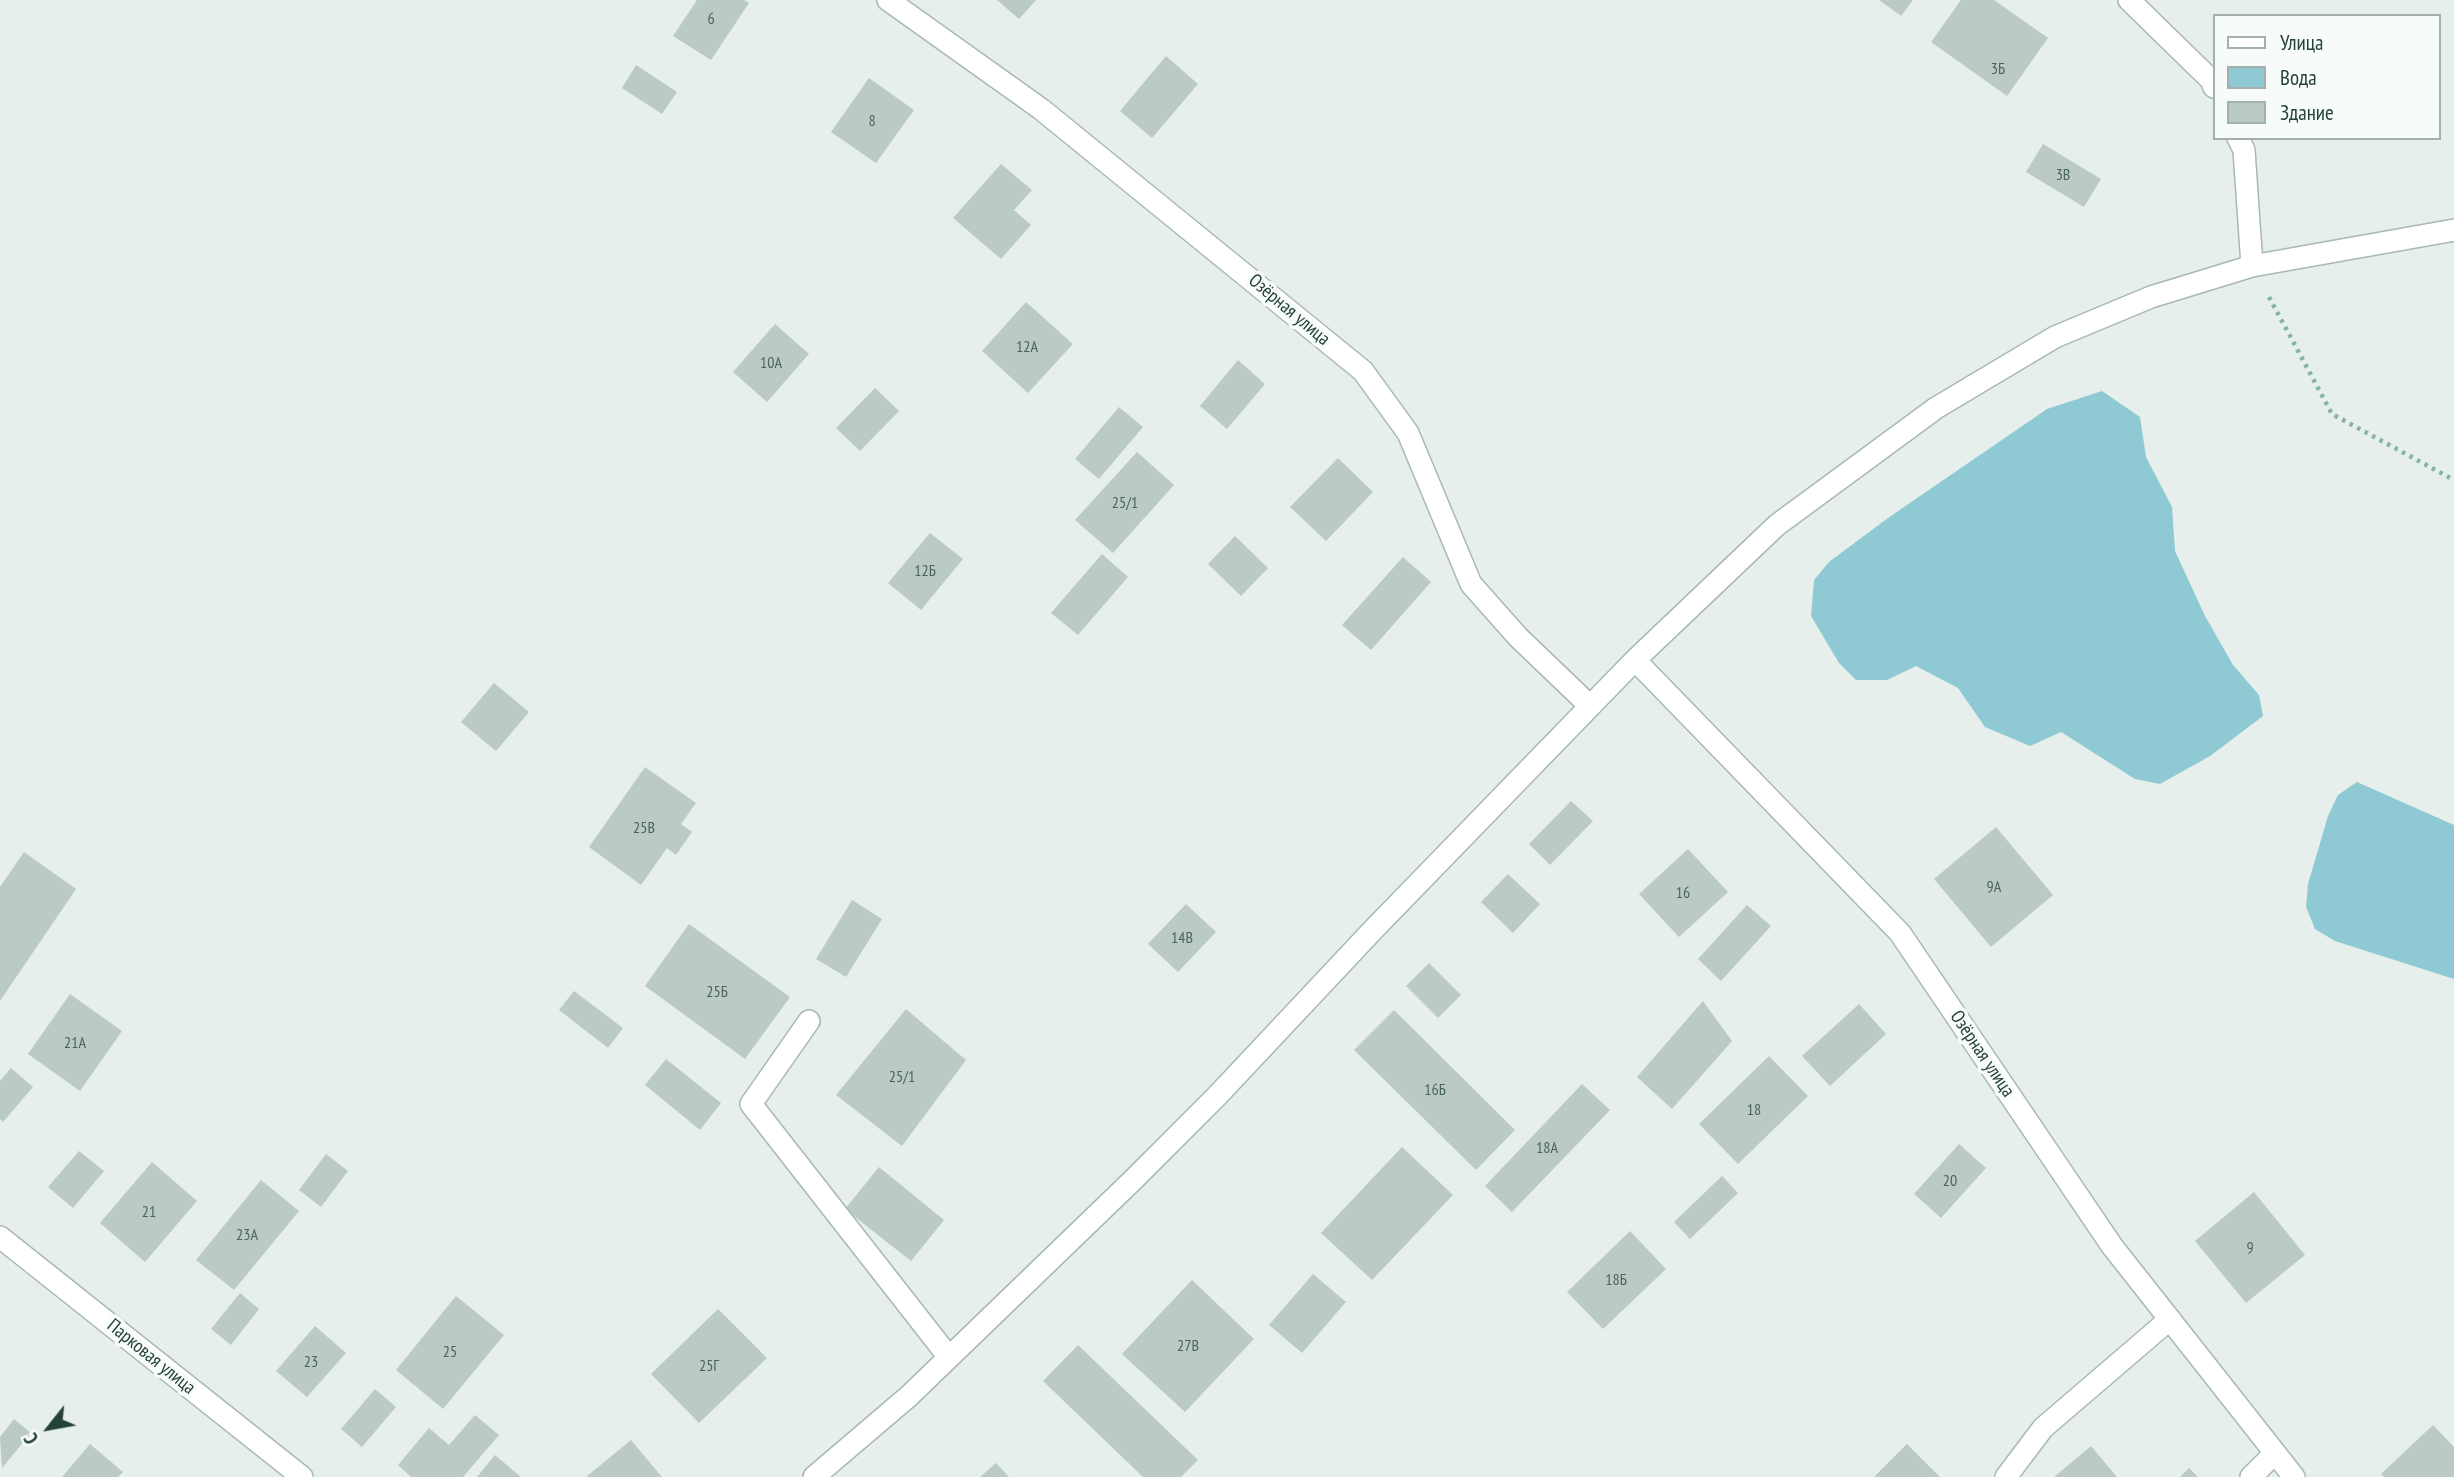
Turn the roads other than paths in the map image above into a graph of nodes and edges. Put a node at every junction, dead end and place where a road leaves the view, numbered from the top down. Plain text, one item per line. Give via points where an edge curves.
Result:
1 (888, 0) edge
2 (2129, 0) edge
3 (2212, 82) edge
4 (2239, 140) edge
5 (2454, 230) edge
6 (2252, 266) junction
7 (1635, 660) junction
8 (1590, 706) junction
9 (809, 1021) dead end
10 (0, 1237) edge
11 (2170, 1319) junction
12 (948, 1356) junction
13 (2275, 1452) junction
14 (302, 1477) edge
15 (814, 1477) edge
16 (2006, 1477) edge
17 (2251, 1477) edge
18 (2294, 1477) edge

1 - 8 street, Озёрная улица via 1041,109 1363,371 1408,433 1471,584
2 - 3 street
4 - 6 street via 2244,150
5 - 6 street
6 - 7 street via 2151,297 2054,337 1936,408 1777,525
7 - 8 street
7 - 11 street, Озёрная улица via 1900,933 2112,1245
8 - 12 street via 1217,1096
9 - 12 street via 751,1104
10 - 14 street, Парковая улица
11 - 13 street, Озёрная улица
11 - 16 street via 2043,1428
12 - 15 street via 909,1396
13 - 17 street
13 - 18 street, Озёрная улица

